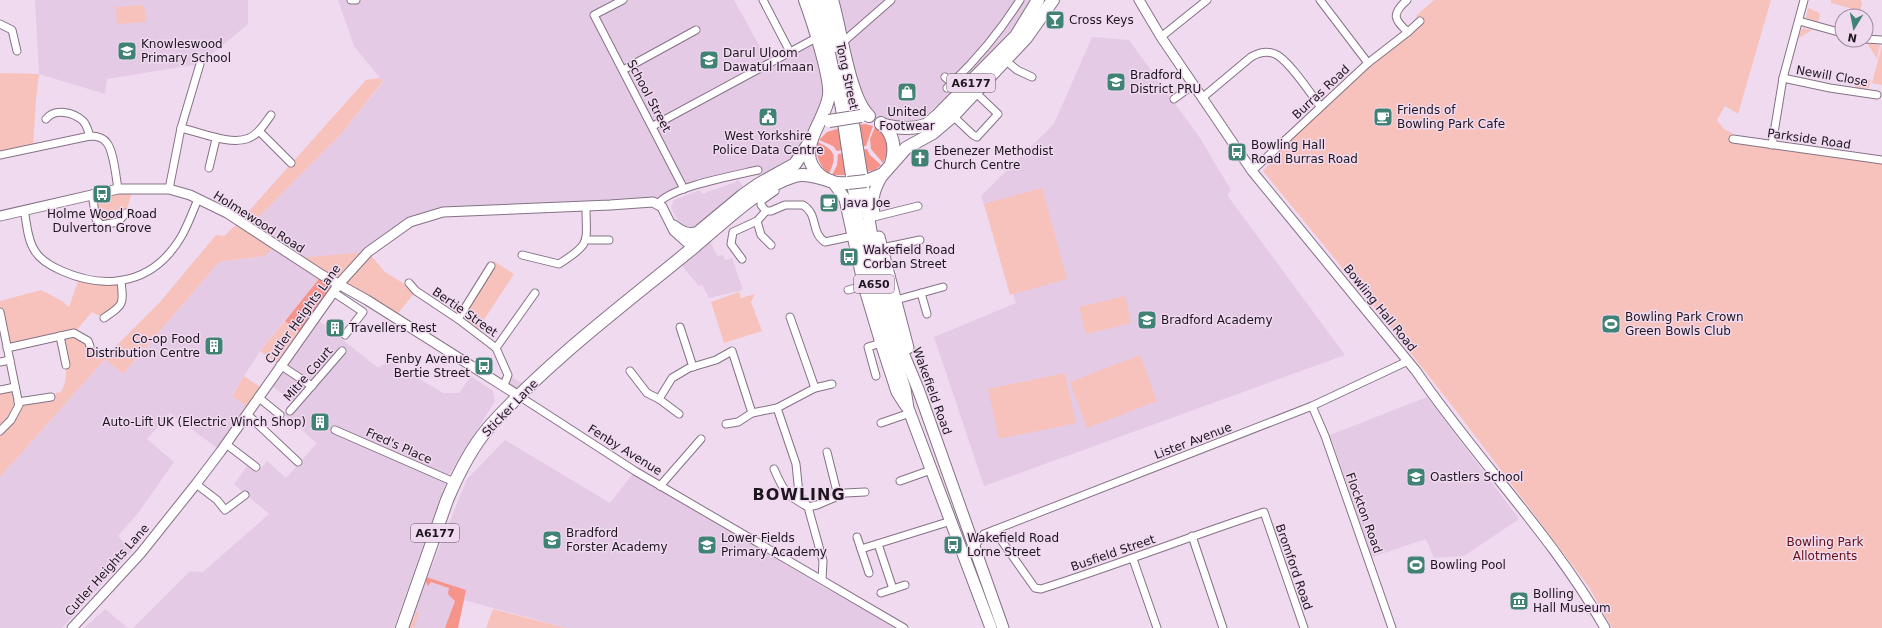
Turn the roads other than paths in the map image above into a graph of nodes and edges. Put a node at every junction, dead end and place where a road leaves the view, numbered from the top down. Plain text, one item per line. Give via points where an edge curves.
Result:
1 (351, 0) edge
2 (356, 0) edge
3 (623, 0) edge
4 (763, 0) edge
5 (805, 0) edge
6 (814, 0) edge
7 (891, 0) edge
8 (1020, 0) edge
9 (1038, 0) edge
10 (1053, 0) edge
11 (1139, 0) edge
12 (1207, 0) edge
13 (1320, 0) edge
14 (1407, 0) edge
15 (1804, 0) edge
16 (831, 1) edge
17 (1420, 21) dead end
18 (1798, 21) junction
19 (0, 24) edge
20 (696, 30) dead end
21 (1834, 31) edge
22 (1408, 32) junction
23 (1161, 37) junction
24 (816, 38) junction
25 (843, 42) junction
26 (17, 51) dead end
27 (790, 52) junction
28 (1005, 60) junction
29 (1368, 63) junction
30 (200, 64) dead end
31 (623, 70) junction
32 (945, 77) dead end
33 (1032, 77) dead end
34 (1783, 78) junction
35 (1193, 85) junction
36 (976, 93) junction
37 (1877, 95) dead end
38 (1202, 98) junction
39 (1174, 99) dead end
40 (1320, 106) junction
41 (271, 115) dead end
42 (865, 116) junction
43 (953, 116) junction
44 (46, 119) dead end
45 (881, 124) junction
46 (653, 126) junction
47 (181, 128) junction
48 (816, 128) junction
49 (259, 131) junction
50 (90, 136) junction
51 (216, 139) junction
52 (1733, 140) dead end
53 (810, 142) junction
54 (1772, 144) junction
55 (0, 155) edge
56 (854, 158) junction
57 (1882, 160) edge
58 (291, 163) dead end
59 (209, 168) dead end
60 (758, 170) dead end
61 (887, 170) junction
62 (1252, 171) junction
63 (785, 180) junction
64 (832, 182) junction
65 (118, 189) junction
66 (169, 189) junction
67 (684, 189) junction
68 (92, 194) junction
69 (198, 198) junction
70 (658, 204) junction
71 (586, 206) junction
72 (918, 206) dead end
73 (24, 210) junction
74 (766, 211) junction
75 (126, 213) dead end
76 (0, 216) edge
77 (874, 217) junction
78 (757, 221) junction
79 (671, 223) junction
80 (701, 230) junction
81 (853, 236) junction
82 (586, 240) junction
83 (609, 240) dead end
84 (920, 240) dead end
85 (771, 245) dead end
86 (691, 246) junction
87 (882, 248) junction
88 (522, 255) dead end
89 (742, 259) dead end
90 (491, 266) dead end
91 (121, 282) junction
92 (408, 282) dead end
93 (339, 284) junction
94 (864, 286) junction
95 (943, 287) dead end
96 (848, 290) dead end
97 (333, 292) junction
98 (535, 292) dead end
99 (921, 293) junction
100 (896, 300) junction
101 (0, 313) edge
102 (926, 315) dead end
103 (790, 317) dead end
104 (104, 318) dead end
105 (458, 319) junction
106 (680, 327) dead end
107 (60, 336) junction
108 (345, 336) dead end
109 (881, 343) junction
110 (90, 346) dead end
111 (7, 348) junction
112 (496, 348) junction
113 (342, 351) dead end
114 (10, 360) junction
115 (1408, 361) junction
116 (0, 362) edge
117 (66, 365) dead end
118 (280, 365) junction
119 (693, 367) junction
120 (630, 371) dead end
121 (876, 376) dead end
122 (832, 384) dead end
123 (504, 385) junction
124 (312, 386) junction
125 (15, 387) junction
126 (815, 388) junction
127 (0, 390) edge
128 (519, 396) junction
129 (921, 396) junction
130 (51, 397) dead end
131 (258, 397) junction
132 (659, 399) junction
133 (18, 402) junction
134 (1312, 406) junction
135 (777, 408) junction
136 (290, 411) dead end
137 (909, 411) junction
138 (752, 413) junction
139 (247, 414) junction
140 (679, 414) dead end
141 (280, 415) dead end
142 (881, 423) dead end
143 (726, 424) dead end
144 (335, 430) dead end
145 (0, 431) edge
146 (701, 439) dead end
147 (226, 444) junction
148 (827, 452) dead end
149 (298, 462) dead end
150 (256, 467) dead end
151 (774, 469) dead end
152 (931, 470) junction
153 (900, 481) dead end
154 (454, 482) junction
155 (196, 484) junction
156 (660, 486) junction
157 (865, 492) dead end
158 (245, 495) dead end
159 (838, 496) junction
160 (808, 507) junction
161 (1264, 512) joint
162 (951, 521) junction
163 (968, 530) junction
164 (994, 530) junction
165 (984, 534) junction
166 (1192, 536) junction
167 (857, 537) dead end
168 (878, 544) junction
169 (974, 547) junction
170 (861, 549) junction
171 (1133, 559) junction
172 (869, 573) dead end
173 (822, 580) junction
174 (905, 585) dead end
175 (893, 589) junction
176 (881, 593) dead end
177 (72, 628) edge
178 (402, 628) edge
179 (904, 628) edge
180 (991, 628) edge
181 (1003, 628) edge
182 (1157, 628) edge
183 (1223, 628) edge
184 (1304, 628) edge
185 (1392, 628) edge
186 (1605, 628) edge

1 - 2 street
3 - 31 street, School Street via 594,15
4 - 27 street
5 - 24 highway
6 - 56 main road, Tong Street / A650
7 - 25 street
8 - 32 street via 1007,21 970,66 949,85
9 - 45 highway, A6177 via 1016,36 926,125 906,128
10 - 28 highway, A6177 via 1026,38
11 - 23 street, Bowling Hall Road
12 - 23 street
13 - 29 street
14 - 22 street via 1399,7 1396,15 1398,24
15 - 18 street
16 - 25 highway
16 - 56 main road, Tong Street / A650
17 - 22 street, Burras Road
18 - 21 street
18 - 34 street
19 - 26 street via 12,30
20 - 31 street
22 - 29 street, Burras Road
23 - 35 street, Bowling Hall Road
24 - 27 street
24 - 48 highway via 829,94
25 - 42 highway via 855,94
27 - 46 street
28 - 33 street via 1017,70
28 - 36 highway, A6177
29 - 40 street, Burras Road
30 - 47 street
31 - 46 street, School Street
34 - 37 street, Newill Close
34 - 54 street
35 - 38 street, Bowling Hall Road
35 - 39 street
36 - 43 highway, A6177
36 - 43 street via 998,114 977,137
38 - 40 street via 1251,57 1266,52 1281,57
38 - 62 street, Bowling Hall Road
40 - 62 street, Burras Road
41 - 49 street
42 - 45 highway
42 - 48 highway, bridge via 829,121
43 - 61 highway, A6177 via 933,133 906,148
44 - 50 street via 56,112 76,116 85,122
45 - 61 highway via 887,129 893,141 894,153
46 - 67 street, School Street
47 - 51 street
47 - 66 street
48 - 53 highway
49 - 51 street via 249,138
49 - 58 street
50 - 55 street
50 - 65 street via 98,136 107,143 112,155
51 - 59 street
52 - 54 street, Parkside Road
53 - 64 highway via 809,156 813,167 821,176
53 - 80 highway, Sticker Lane / A6177 via 795,164 751,189
54 - 57 street, Parkside Road
56 - 129 main road, Wakefield Road / A650 via 893,325
56 - 137 main road, Wakefield Road / A650 via 858,219 879,304 906,389
60 - 67 street
61 - 64 highway, bridge via 866,181
61 - 77 main road, A650 via 875,186
62 - 115 street, Bowling Hall Road
63 - 64 highway, Sticker Lane / A6177 via 802,175
63 - 74 street via 784,185 761,201
63 - 86 highway, Sticker Lane / A6177 via 752,200
64 - 81 main road via 846,199
65 - 66 street, Holmewood Road
65 - 68 street, Holmewood Road
66 - 69 street, Holmewood Road
67 - 70 street via 661,199
68 - 73 street, Holmewood Road
68 - 75 street via 96,220 101,225 118,222
69 - 91 street via 183,236 163,259 143,275
69 - 93 street, Holmewood Road via 227,213
70 - 71 street, Cutler Heights Lane via 649,202
70 - 79 street
71 - 82 street
71 - 93 street, Cutler Heights Lane via 443,212 410,222 368,252
72 - 77 street
73 - 76 street, Holmewood Road
73 - 91 street via 35,252 53,267 79,278 97,282
74 - 78 street
74 - 81 street via 799,204 806,207 814,216 818,236 825,242
77 - 87 main road, A650
78 - 85 street via 761,234
78 - 89 street via 735,230 731,236 731,244
79 - 80 street via 688,233
79 - 86 street via 674,231
80 - 86 highway, Sticker Lane / A6177
81 - 94 main road
82 - 83 street
82 - 88 street via 584,246 559,264
84 - 87 street
86 - 128 highway, Sticker Lane / A6177
87 - 100 main road, A650
90 - 105 street
91 - 104 street via 121,306
92 - 105 street, Bertie Street via 416,291
93 - 97 street, Cutler Heights Lane
93 - 123 street, Fenby Avenue
94 - 96 street
94 - 109 main road
95 - 99 street
97 - 108 street via 363,312
97 - 118 street, Cutler Heights Lane
98 - 112 street
99 - 100 street
99 - 102 street
100 - 129 main road, A650
101 - 111 street
103 - 126 street
105 - 112 street, Bertie Street
106 - 119 street
107 - 110 street via 74,333 80,335
107 - 111 street
107 - 117 street
109 - 121 street via 868,347
109 - 137 main road via 897,392
111 - 114 street
112 - 123 street, Bertie Street via 508,375
113 - 124 street, Mitre Court
114 - 116 street
114 - 125 street
115 - 134 street, Lister Avenue
115 - 186 street, Bowling Hall Road via 1562,562
118 - 124 street
118 - 131 street, Cutler Heights Lane
119 - 132 street via 672,378
119 - 138 street via 716,360 732,351
120 - 132 street via 647,393
122 - 126 street
123 - 128 street, Fenby Avenue
124 - 136 street, Mitre Court
125 - 127 street
125 - 133 street
126 - 135 street
128 - 154 highway, Sticker Lane / A6177 via 477,442
128 - 156 street, Fenby Avenue
129 - 163 main road, Wakefield Road / A650
130 - 133 street
131 - 139 street, Cutler Heights Lane
131 - 141 street
132 - 140 street
133 - 145 street via 19,405 11,420
134 - 164 street, Lister Avenue
134 - 185 street, Flockton Road via 1325,436
135 - 138 street
135 - 160 street via 796,464 799,494
137 - 142 street
137 - 152 main road, Wakefield Road / A650
138 - 143 street via 738,422
139 - 147 street, Cutler Heights Lane
139 - 149 street
144 - 154 street, Fred's Place
146 - 156 street
147 - 150 street
147 - 155 street, Cutler Heights Lane
148 - 159 street
151 - 160 street via 781,487 789,497
152 - 153 street
152 - 162 main road, Wakefield Road / A650
154 - 178 highway, Sticker Lane / A6177
155 - 158 street via 217,500 225,510
155 - 177 street, Cutler Heights Lane via 141,553
156 - 173 street, Fenby Avenue
157 - 159 street
159 - 160 street
160 - 173 street via 823,561
161 - 166 street, Busfield Street
161 - 184 street, Bromford Road
162 - 168 street
162 - 180 main road, Wakefield Road / A650
163 - 165 street
163 - 169 main road, Wakefield Road / A650
164 - 165 street, Lister Avenue
164 - 171 street, Busfield Street via 1035,588 1041,589
165 - 169 street
166 - 171 street, Busfield Street
166 - 183 street
167 - 170 street
168 - 170 street
168 - 175 street
169 - 181 main road, Wakefield Road / A650
170 - 172 street
171 - 182 street
173 - 179 street, Fenby Avenue
174 - 175 street
175 - 176 street

